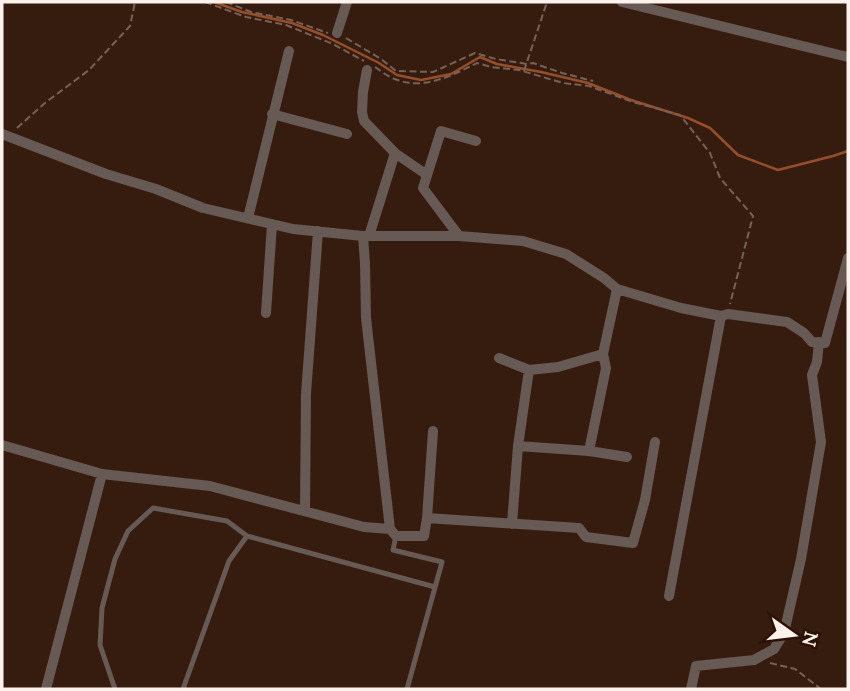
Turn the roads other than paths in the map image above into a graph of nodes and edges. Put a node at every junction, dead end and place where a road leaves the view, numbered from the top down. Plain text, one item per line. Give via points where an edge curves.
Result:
1 (347, 2) edge
2 (625, 2) edge
3 (337, 33) road end
4 (289, 51) dead end
5 (848, 57) edge
6 (367, 70) dead end
7 (272, 114) junction
8 (347, 134) dead end
9 (5, 135) edge
10 (476, 141) dead end
11 (396, 153) junction
12 (428, 175) junction
13 (247, 218) junction
14 (272, 224) junction
15 (318, 231) junction
16 (366, 236) junction
17 (458, 236) junction
18 (848, 258) edge
19 (617, 289) junction
20 (265, 313) dead end
21 (724, 315) junction
22 (819, 342) junction
23 (603, 354) junction
24 (499, 358) dead end
25 (530, 370) junction
26 (433, 431) dead end
27 (655, 442) dead end
28 (2, 445) edge
29 (518, 446) junction
30 (589, 450) junction
31 (627, 457) dead end
32 (102, 474) junction
33 (305, 511) junction
34 (427, 518) junction
35 (512, 524) junction
36 (393, 532) junction
37 (247, 536) junction
38 (435, 587) junction
39 (669, 596) dead end
40 (46, 689) edge
41 (115, 689) edge
42 (183, 689) edge
43 (407, 689) edge
44 (691, 689) edge

1 - 3 street
2 - 5 street
4 - 7 street
6 - 11 street via 364,121
7 - 8 street
7 - 13 street
9 - 13 street via 203,208
10 - 12 street via 440,131
11 - 12 street
11 - 16 street
12 - 17 street via 424,188
13 - 14 street
14 - 15 street
14 - 20 street
15 - 16 street
15 - 33 street via 306,394
16 - 17 street
16 - 36 street via 366,318
17 - 19 street via 523,241 566,254
18 - 22 street via 825,343
19 - 21 street
19 - 23 street
21 - 22 street via 787,322 812,342
21 - 39 street
22 - 44 street via 812,375 821,442 784,633 774,649 754,660 696,666
23 - 25 street
23 - 30 street via 606,368
24 - 25 street
25 - 29 street
26 - 34 street
27 - 35 street via 633,543 586,537 579,528
28 - 32 street
29 - 30 street
29 - 35 street
30 - 31 street
32 - 33 street via 210,486
32 - 40 street
33 - 36 street
34 - 35 street
34 - 36 street via 425,536
36 - 38 lane via 393,550 442,562
37 - 38 lane
37 - 41 lane via 227,521 153,508 128,531 102,608 100,645
37 - 42 lane via 229,561
38 - 43 lane

